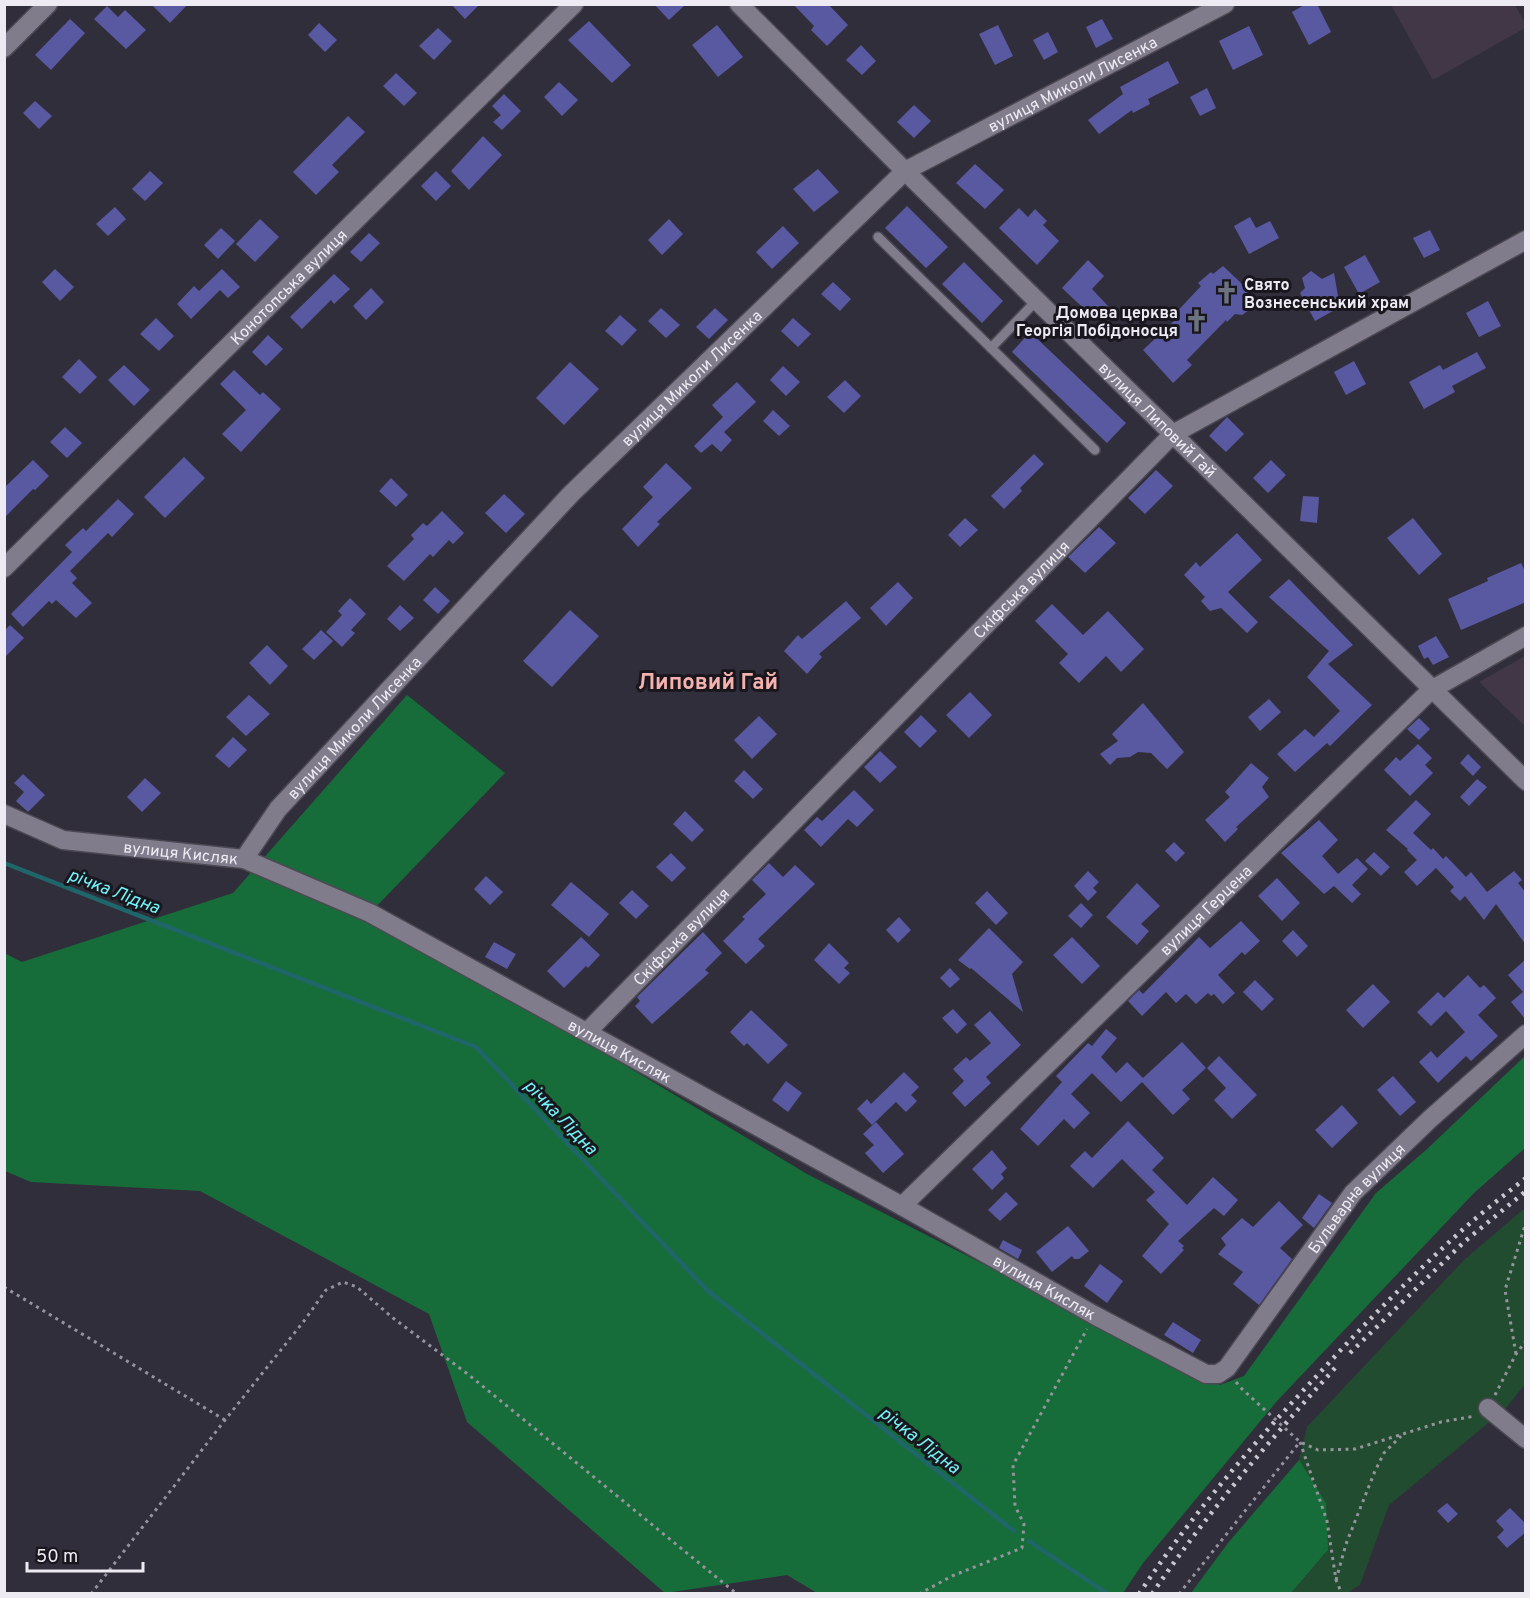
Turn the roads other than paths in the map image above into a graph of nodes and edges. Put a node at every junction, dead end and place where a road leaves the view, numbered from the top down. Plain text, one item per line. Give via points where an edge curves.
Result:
1 (48, 4) edge
2 (574, 4) edge
3 (739, 4) edge
4 (1225, 4) edge
5 (4, 48) edge
6 (905, 171) junction
7 (878, 237) dead end
8 (1526, 240) edge
9 (1037, 300) junction
10 (991, 348) junction
11 (1173, 434) junction
12 (1095, 450) dead end
13 (4, 568) edge
14 (1526, 636) edge
15 (1431, 690) junction
16 (1526, 781) edge
17 (4, 814) edge
18 (244, 859) junction
19 (587, 1032) junction
20 (1526, 1034) edge
21 (902, 1206) junction
22 (1206, 1374) joint
23 (1488, 1408) road end
24 (1526, 1439) edge

1 - 5 street
2 - 13 street, Конотопська вулиця
3 - 6 street, вулиця Липовий Гай
4 - 6 street, вулиця Миколи Лисенка
6 - 9 street, вулиця Липовий Гай
6 - 18 street, вулиця Миколи Лисенка via 571,494 278,809
7 - 10 lane
8 - 11 street, Скіфська вулиця
9 - 10 lane
9 - 11 street, вулиця Липовий Гай
10 - 12 lane
11 - 15 street, вулиця Липовий Гай
11 - 19 street, Скіфська вулиця
14 - 15 street, вулиця Герцена
15 - 16 street, вулиця Липовий Гай
15 - 21 street, вулиця Герцена
17 - 18 street, вулиця Кисляк via 63,840
18 - 19 street, вулиця Кисляк via 370,913
19 - 21 street, вулиця Кисляк
20 - 22 street, Бульварна вулиця via 1353,1193 1227,1368 1218,1374
21 - 22 street, вулиця Кисляк
23 - 24 street

